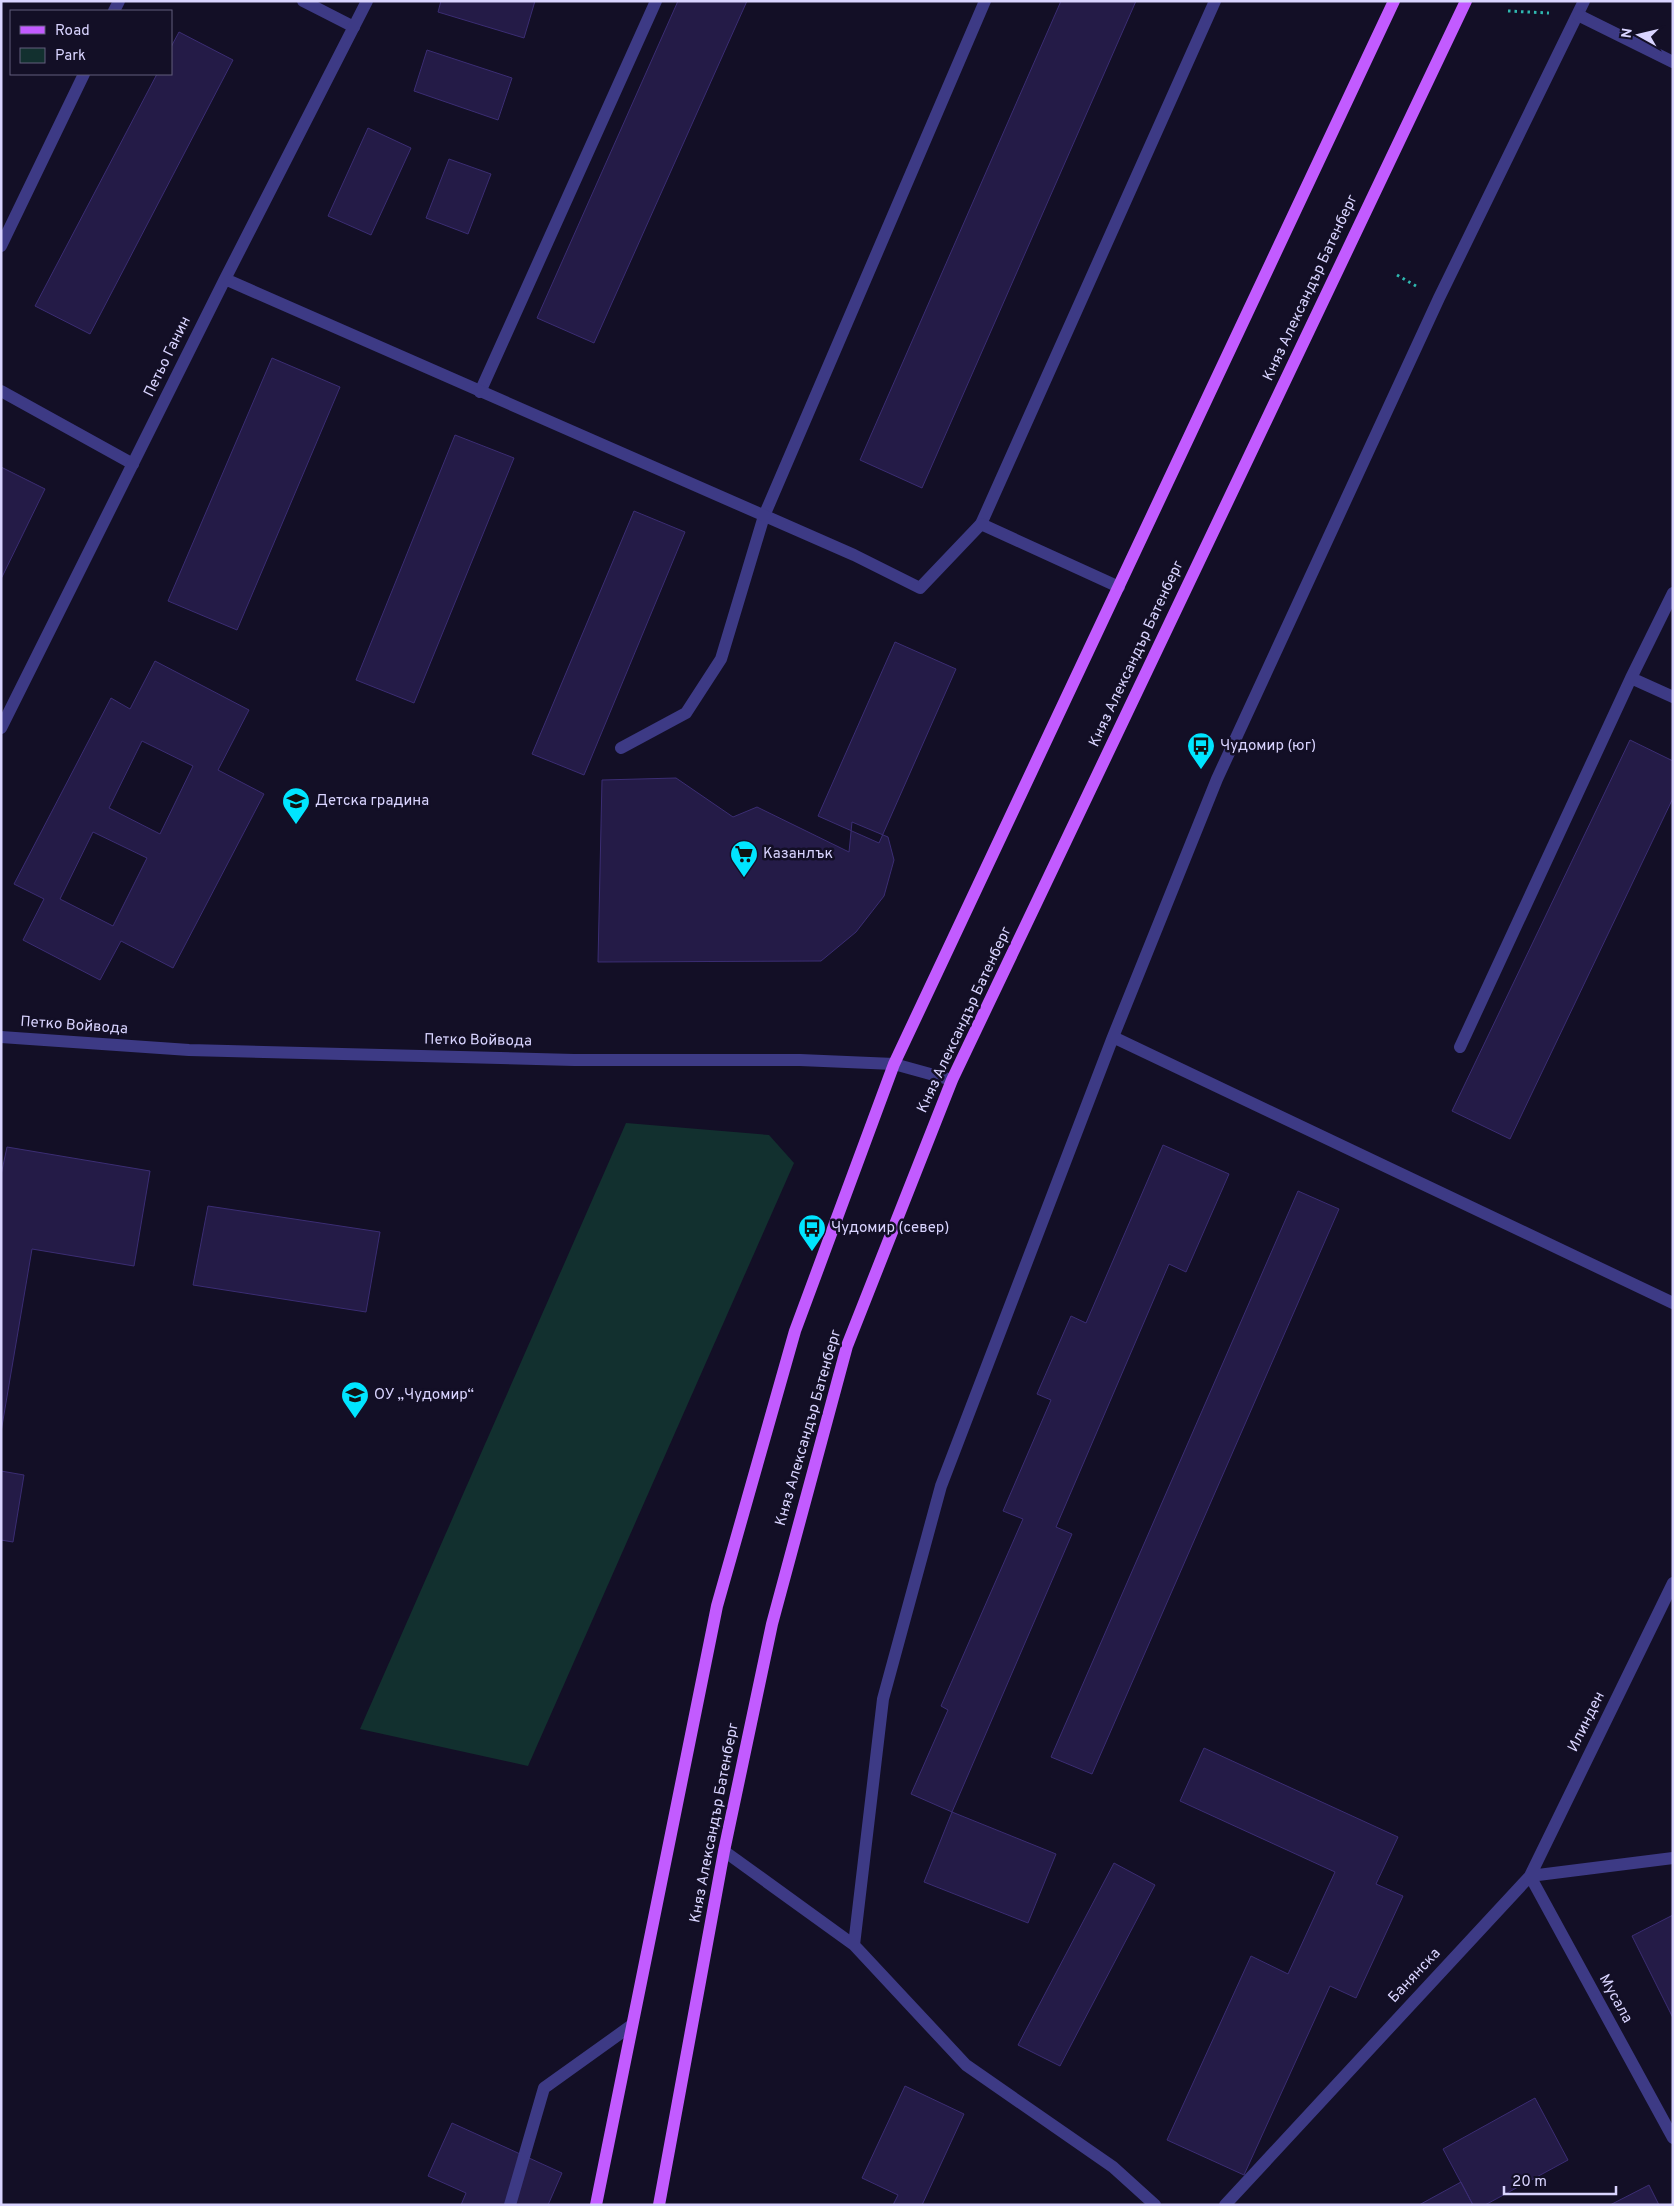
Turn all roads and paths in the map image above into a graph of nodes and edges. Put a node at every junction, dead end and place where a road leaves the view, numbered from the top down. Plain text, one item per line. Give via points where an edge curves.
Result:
1 (303, 1) edge
2 (367, 1) edge
3 (656, 1) edge
4 (985, 1) edge
5 (1215, 1) edge
6 (1394, 1) edge
7 (1466, 1) edge
8 (1584, 1) edge
9 (1508, 12) dead end
10 (1578, 15) junction
11 (354, 27) junction
12 (1673, 62) edge
13 (84, 75) edge
14 (1, 246) edge
15 (225, 279) junction
16 (1, 391) edge
17 (480, 392) junction
18 (133, 464) junction
19 (764, 516) junction
20 (980, 524) junction
21 (1119, 587) junction
22 (1673, 593) edge
23 (1631, 678) junction
24 (1673, 697) edge
25 (1, 728) edge
26 (621, 748) dead end
27 (1, 1037) edge
28 (1112, 1037) junction
29 (1460, 1046) dead end
30 (894, 1064) junction
31 (952, 1080) junction
32 (1673, 1303) edge
33 (1673, 1582) edge
34 (724, 1851) junction
35 (1673, 1858) edge
36 (1530, 1876) junction
37 (854, 1945) junction
38 (632, 2025) junction
39 (1673, 2138) edge
40 (510, 2205) edge
41 (596, 2205) edge
42 (659, 2205) edge
43 (1155, 2205) edge
44 (1226, 2205) edge

1 - 11 street
2 - 11 street, Петьо Ганин
3 - 17 street
4 - 19 street
5 - 20 street
6 - 21 main road
7 - 31 main road, Княз Александър Батенберг
8 - 10 street
9 - 10 path
10 - 12 street
10 - 28 street via 1440,298 1217,779
11 - 15 street, Петьо Ганин
13 - 14 street
15 - 17 street
15 - 18 street, Петьо Ганин
16 - 18 street
17 - 19 street
18 - 25 street, Петьо Ганин
19 - 20 street via 920,588
19 - 26 street via 721,658 686,712
20 - 21 street
21 - 30 main road
22 - 23 street
23 - 24 street
23 - 29 street
27 - 30 street, Петко Войвода via 190,1050
28 - 32 street
28 - 37 street via 941,1486 883,1699
30 - 31 street, Петко Войвода
30 - 38 main road via 795,1331 717,1606
31 - 34 main road, Княз Александър Батенберг via 847,1346 772,1624
33 - 36 street, Илинден
34 - 37 street
34 - 42 main road, Княз Александър Батенберг
35 - 36 street
36 - 39 street, Мусала
36 - 44 street, Банянска
37 - 43 street via 966,2065 1113,2167
38 - 40 street via 544,2088
38 - 41 main road

